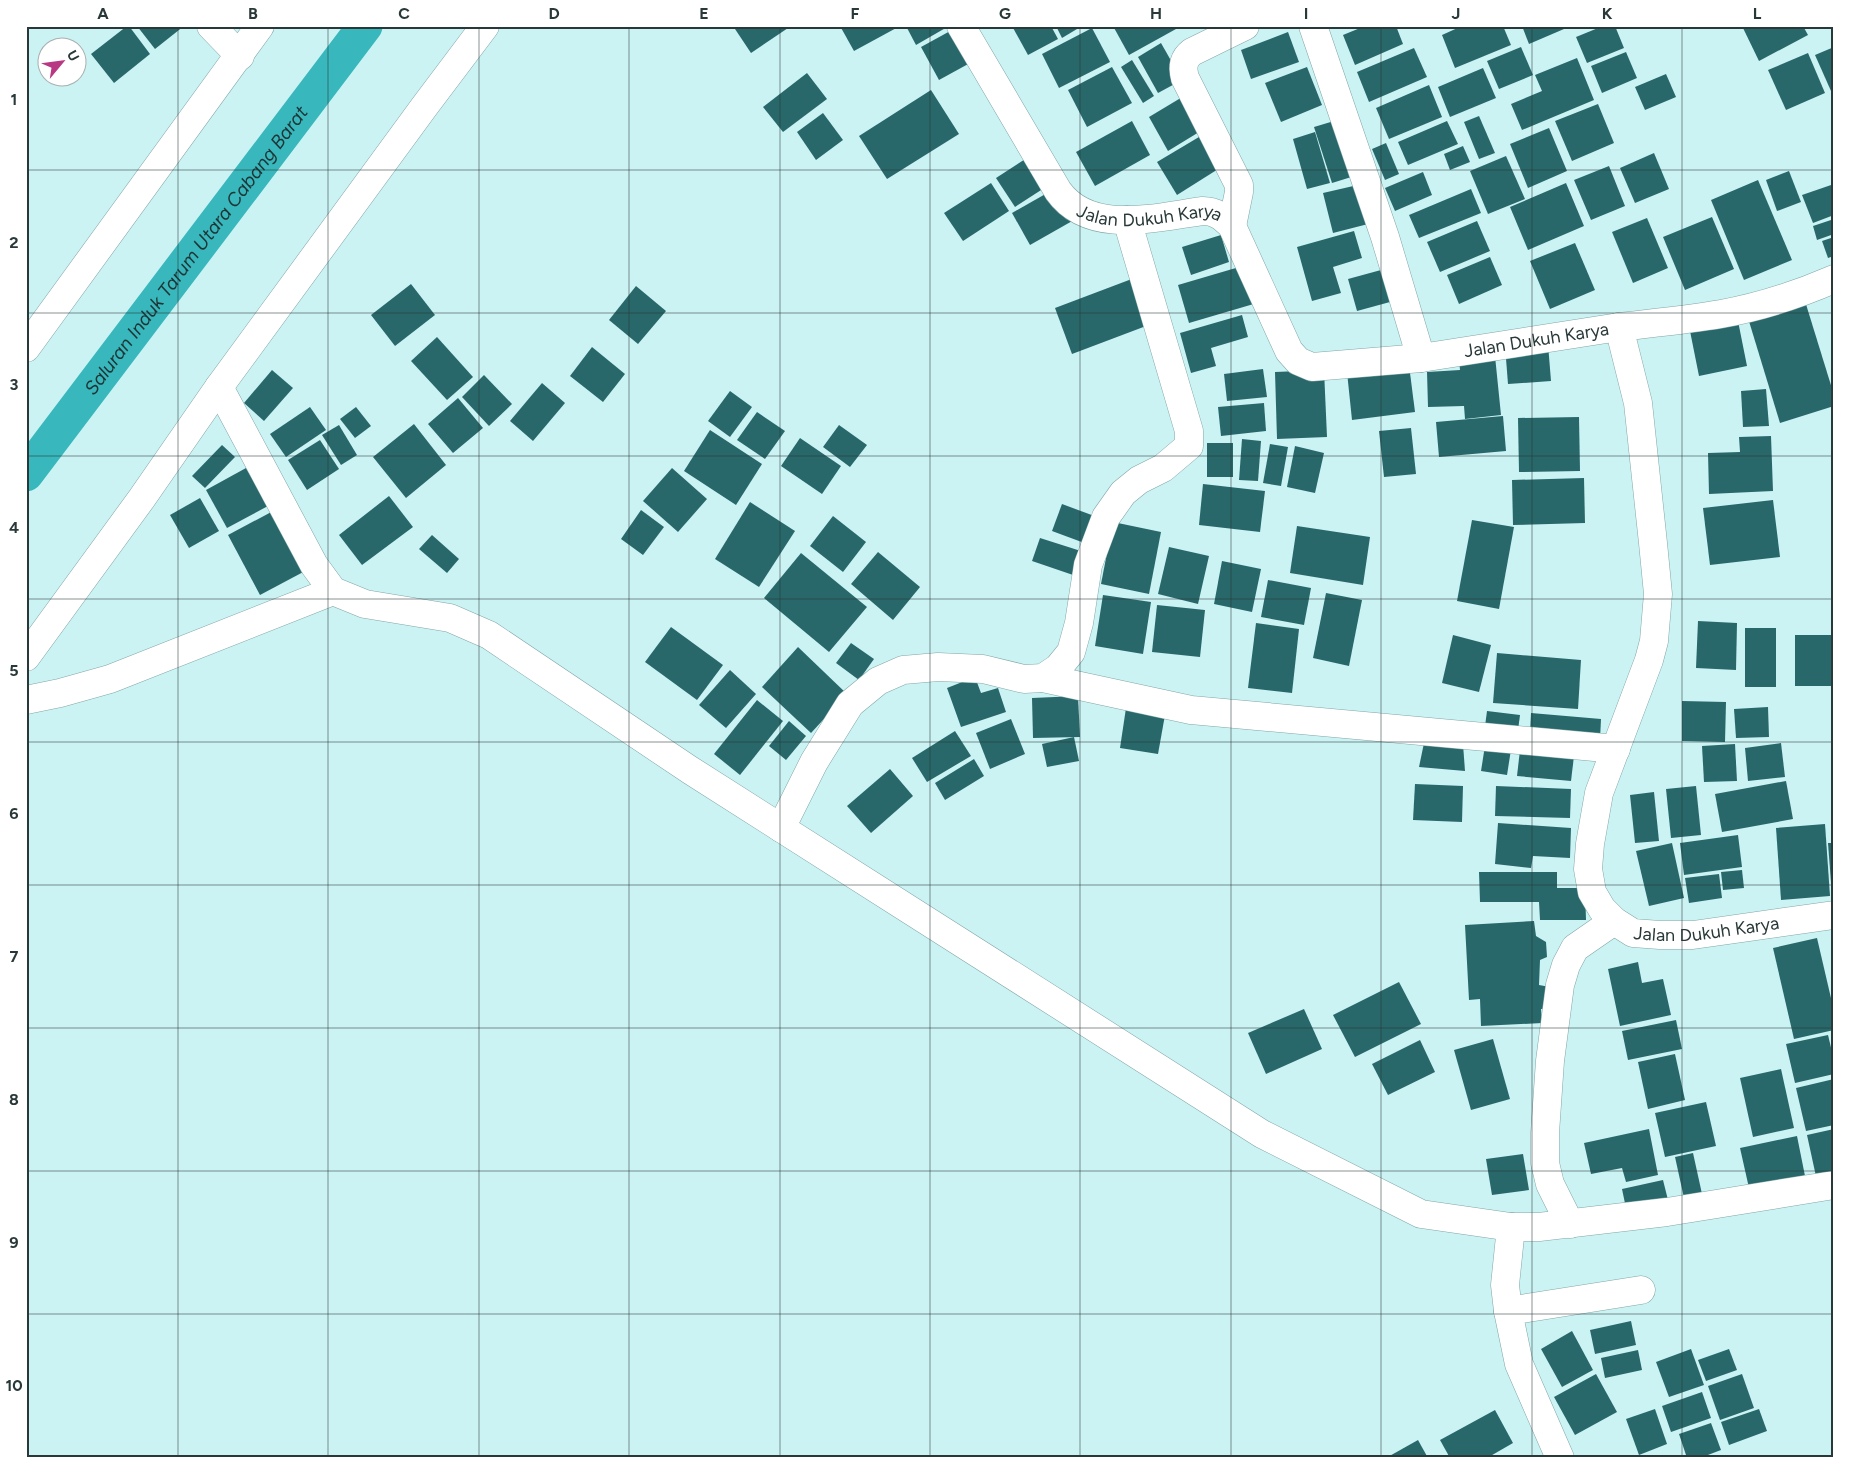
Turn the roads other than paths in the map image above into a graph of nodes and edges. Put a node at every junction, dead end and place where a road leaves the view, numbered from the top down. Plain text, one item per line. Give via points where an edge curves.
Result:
1 (211, 26) edge
2 (260, 26) edge
3 (485, 26) edge
4 (961, 26) edge
5 (1245, 26) edge
6 (1313, 26) edge
7 (240, 56) junction
8 (1126, 220) junction
9 (1232, 226) junction
10 (1834, 279) edge
11 (1619, 327) junction
12 (26, 348) edge
13 (1421, 358) junction
14 (219, 387) junction
15 (333, 591) junction
16 (26, 657) edge
17 (1044, 678) junction
18 (26, 700) edge
19 (1616, 749) junction
20 (781, 828) junction
21 (1834, 915) edge
22 (1614, 920) junction
23 (1834, 1184) edge
24 (1570, 1224) junction
25 (1511, 1227) junction
26 (1641, 1290) dead end
27 (1508, 1311) junction
28 (1560, 1458) edge

1 - 7 street
2 - 7 street
3 - 14 street
4 - 8 street, Jalan Dukuh Karya via 1064,199 1086,214
5 - 9 street via 1192,52 1183,64 1185,78 1239,185
6 - 13 street
7 - 12 street
8 - 9 street, Jalan Dukuh Karya via 1212,211
8 - 17 street via 1190,431 1189,446 1163,468 1139,480 1123,493 1106,517 1088,565 1071,652 1058,668
9 - 13 street, Jalan Dukuh Karya via 1289,351 1298,362 1312,367
10 - 11 street via 1768,304 1720,314
11 - 13 street, Jalan Dukuh Karya
11 - 19 street, Jalan Dukuh Karya via 1638,403 1658,594 1649,660
14 - 15 street via 314,565
14 - 16 street
15 - 18 street via 110,680
15 - 20 street via 365,604 450,618 489,635
17 - 19 street via 1191,710
17 - 20 street via 1024,679 983,669 938,668 903,670 878,681 850,704 814,762
19 - 22 street, Jalan Dukuh Karya via 1599,793 1588,869 1592,892 1602,909
20 - 25 street via 1262,1134 1421,1214
21 - 22 street, Jalan Dukuh Karya via 1693,935 1633,933
22 - 24 street via 1576,948 1560,985 1550,1061 1545,1163 1550,1184
23 - 24 street via 1666,1212
24 - 25 street
25 - 27 street via 1505,1285
26 - 27 street
27 - 28 street via 1519,1364

